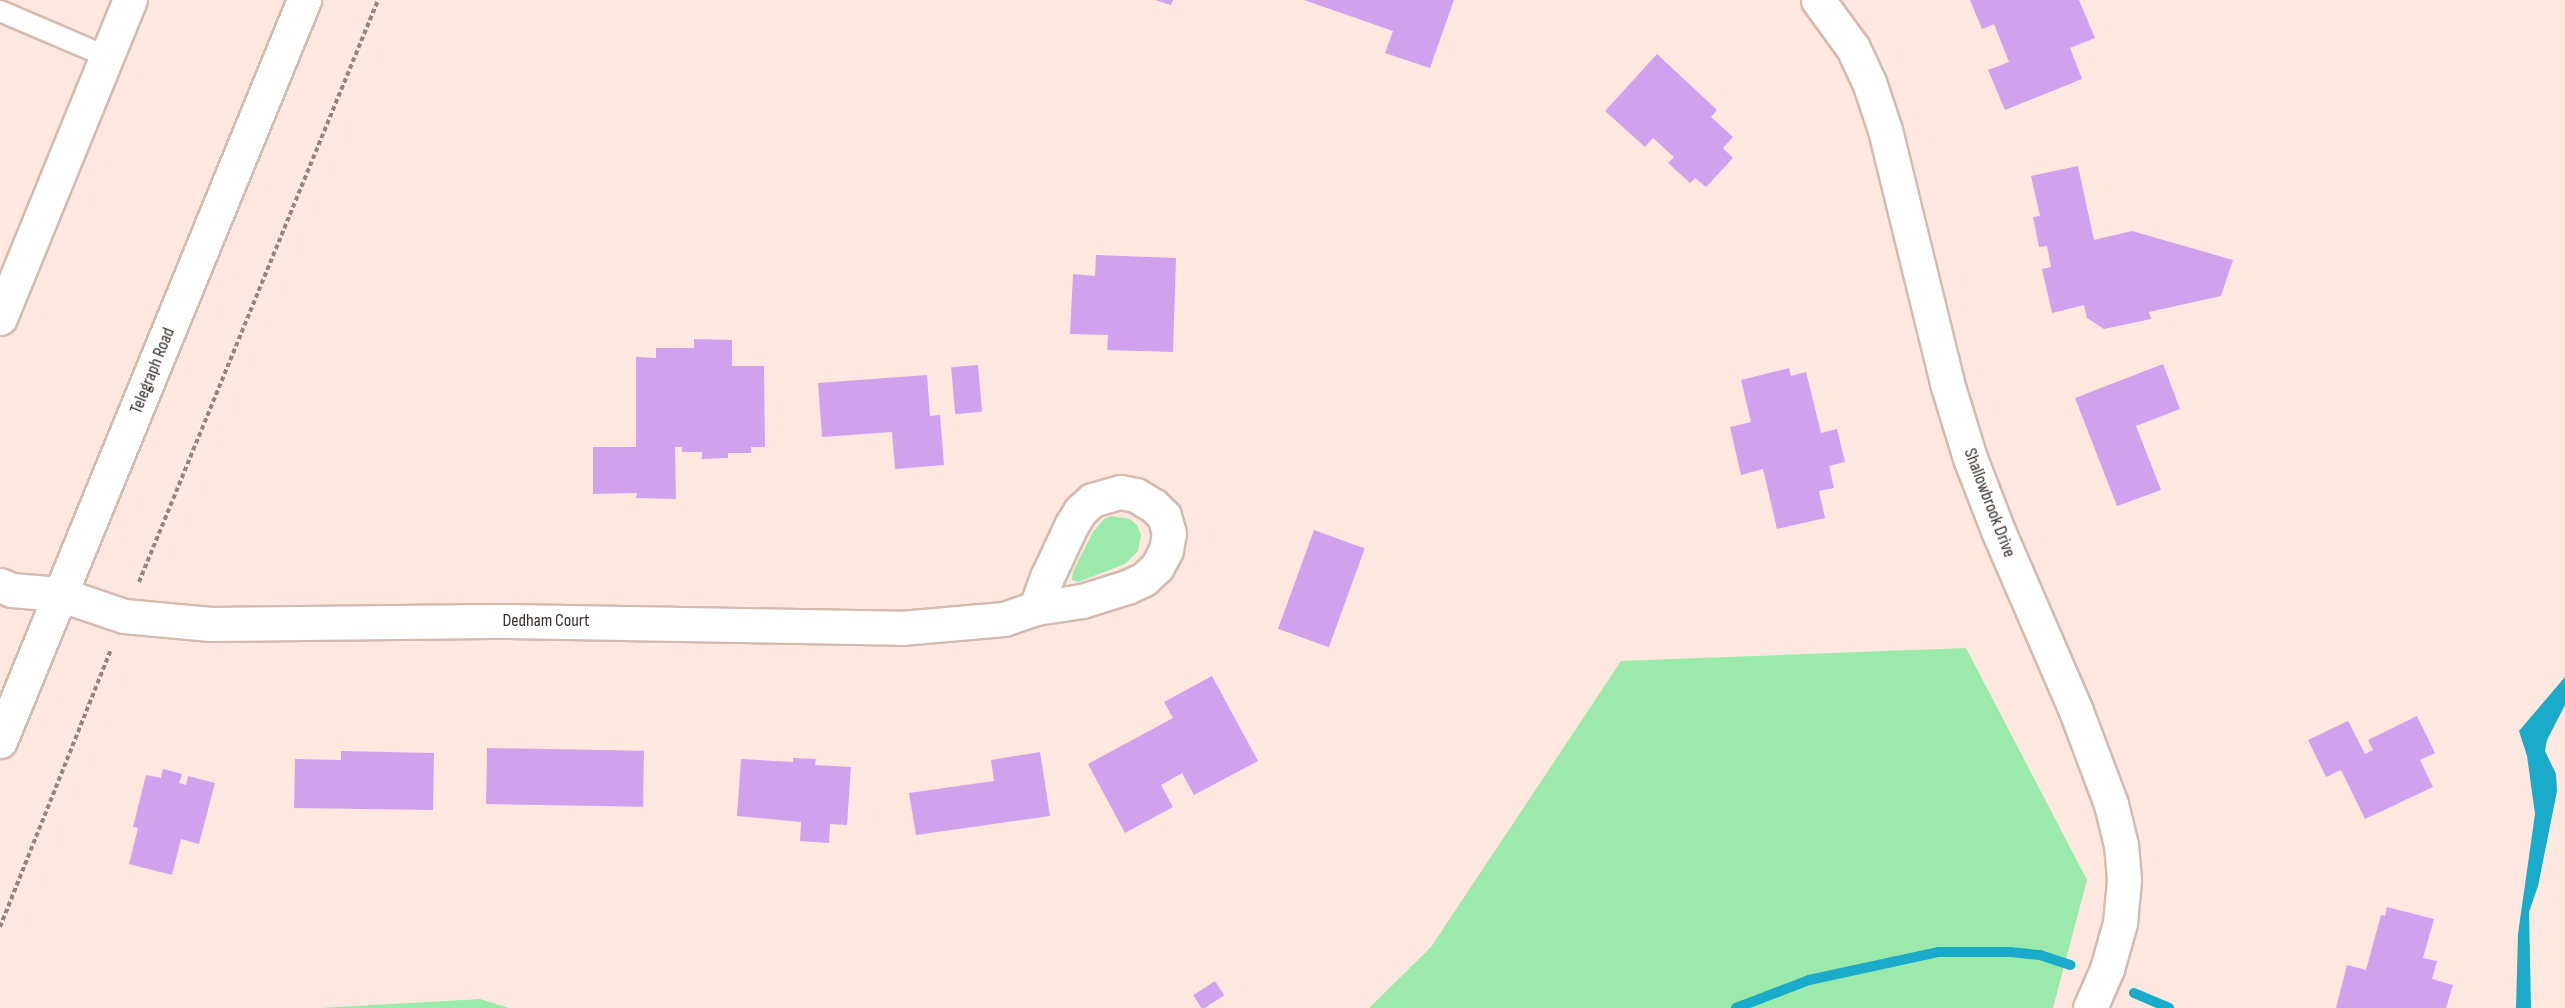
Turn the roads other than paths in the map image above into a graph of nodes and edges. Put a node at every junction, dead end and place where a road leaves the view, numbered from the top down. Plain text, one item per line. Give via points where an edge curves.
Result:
1 (130, 0) edge
2 (304, 0) edge
3 (1818, 0) edge
4 (0, 10) edge
5 (108, 57) junction
6 (0, 318) edge
7 (0, 585) edge
8 (59, 594) junction
9 (1036, 608) dead end
10 (0, 741) edge
11 (2090, 1008) edge

1 - 5 main road
2 - 8 main road, Telegraph Road
3 - 11 main road, Shallowbrook Drive via 1853,48 1869,82 1885,130 1944,372 1970,458 2076,711 2110,804 2121,845 2124,880 2120,923 2107,969
4 - 5 lane
5 - 6 main road
7 - 8 main road, Dedham Court via 12,590
8 - 9 main road, Dedham Court via 124,616 211,624 520,621 902,627 1004,619
8 - 10 main road, Telegraph Road

